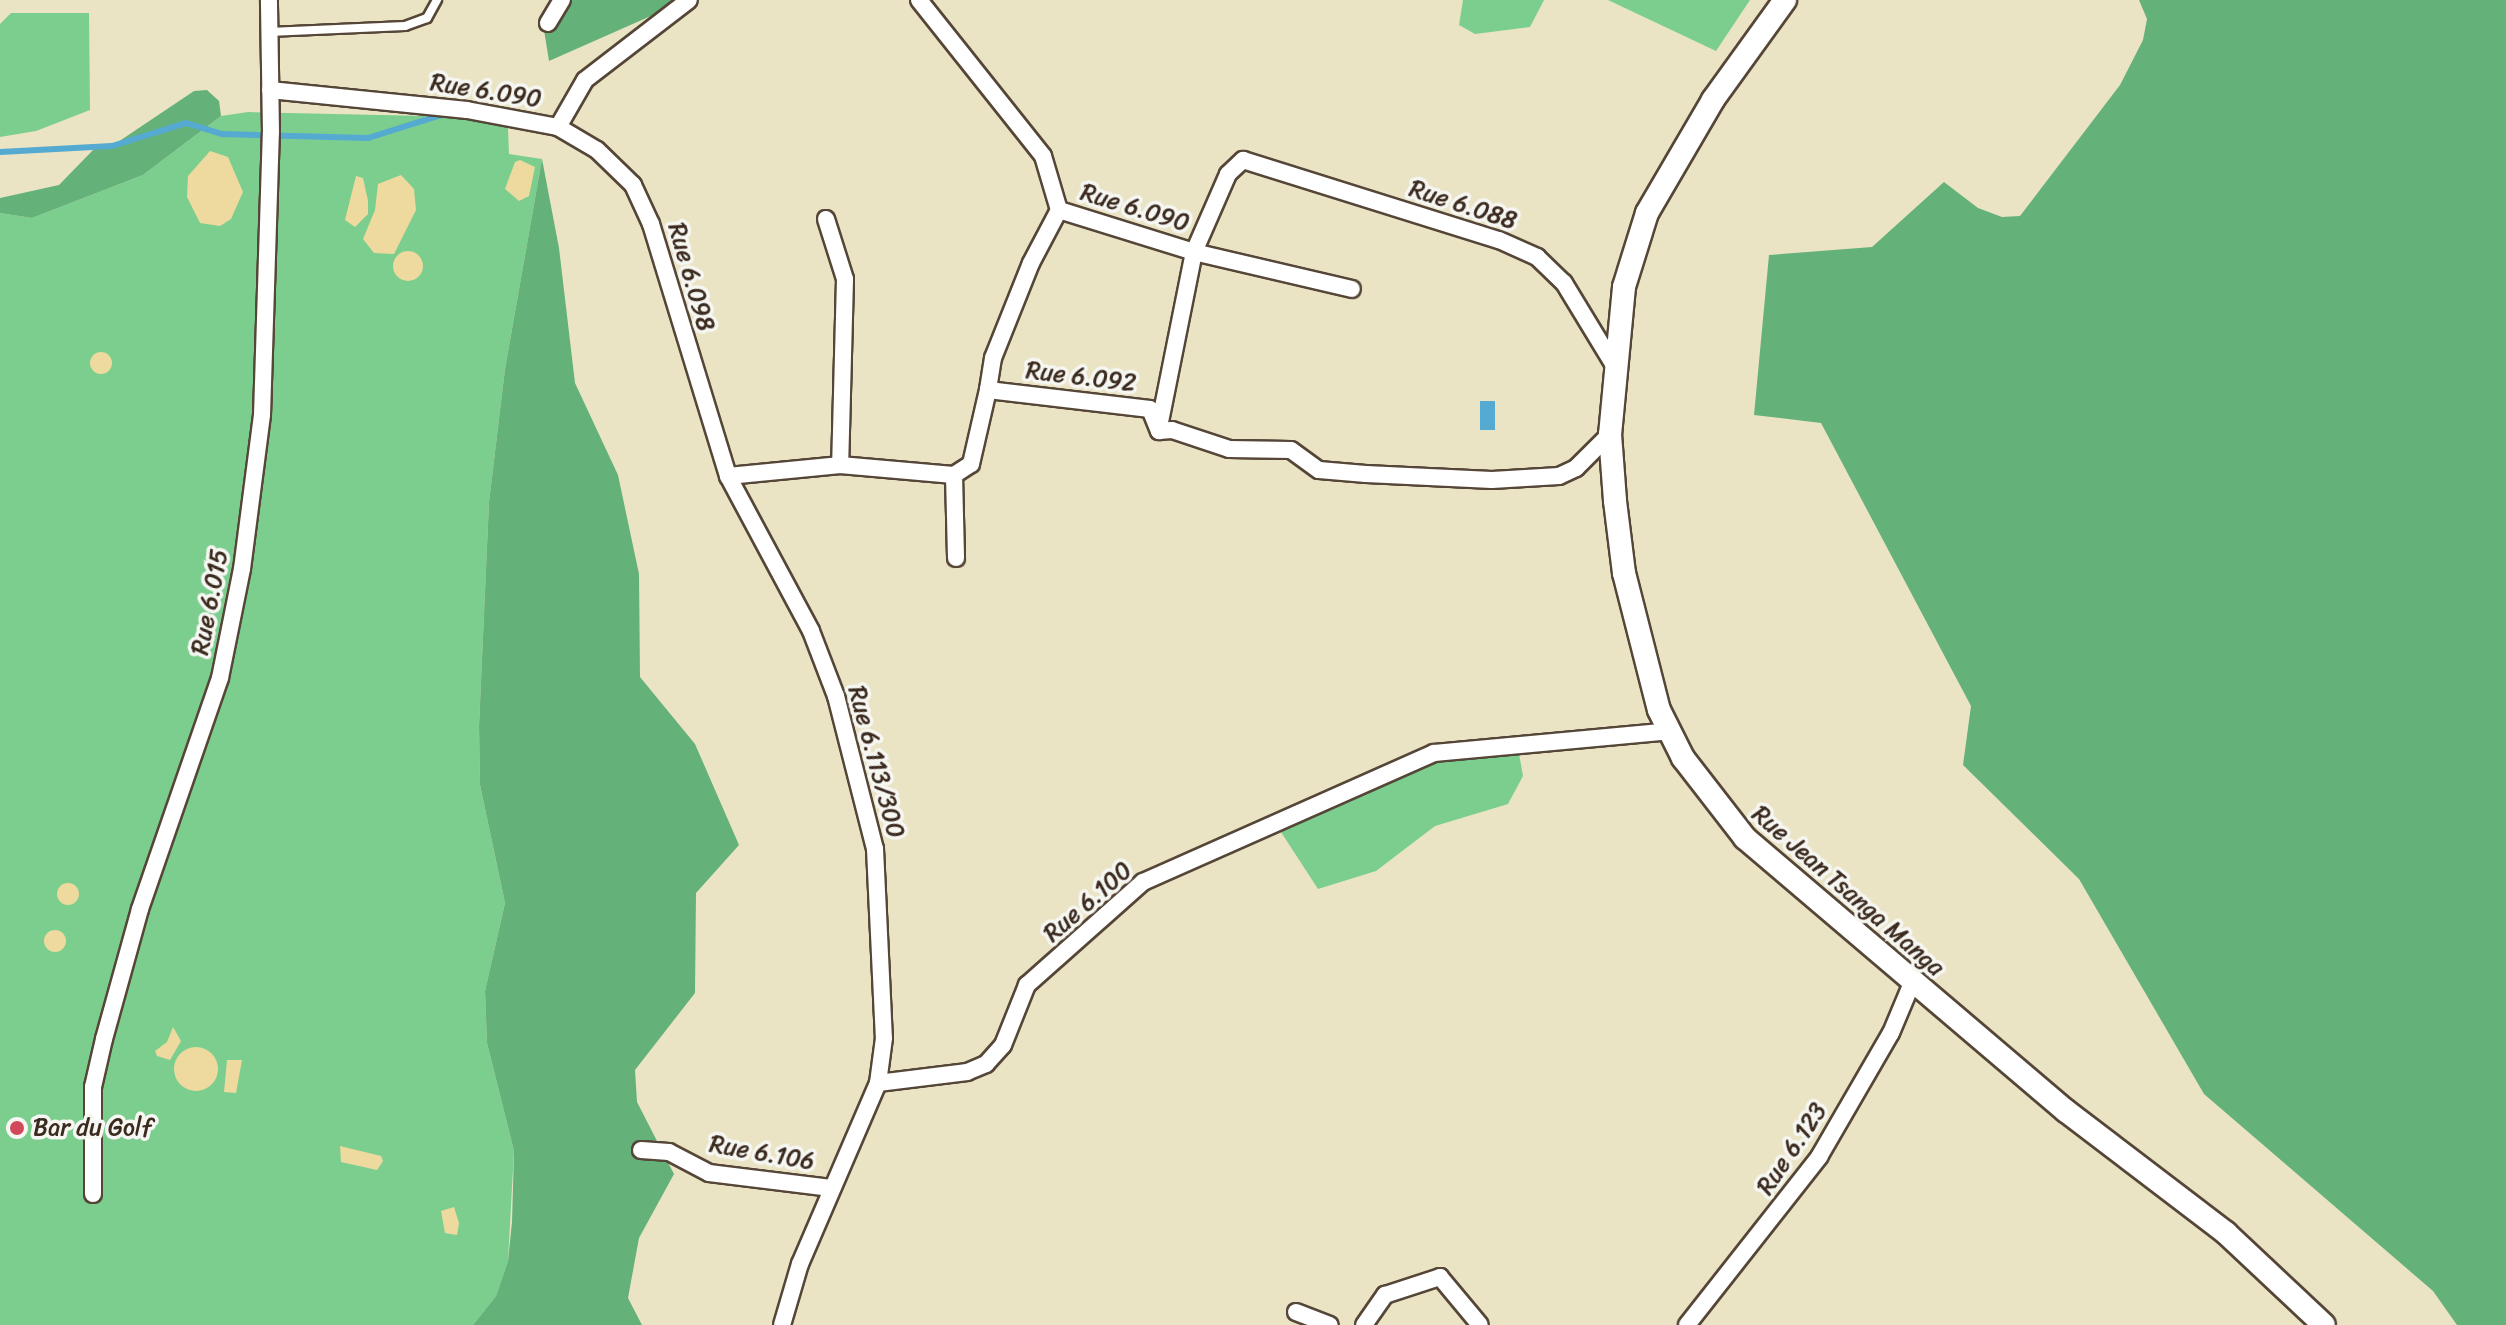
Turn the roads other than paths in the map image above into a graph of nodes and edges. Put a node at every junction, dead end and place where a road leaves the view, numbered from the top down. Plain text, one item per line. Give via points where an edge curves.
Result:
1 (269, 0) edge
2 (437, 0) edge
3 (562, 0) edge
4 (689, 0) edge
5 (919, 0) edge
6 (1785, 0) edge
7 (548, 23) dead end
8 (268, 32) junction
9 (270, 90) junction
10 (558, 127) junction
11 (1059, 210) junction
12 (826, 219) dead end
13 (1194, 252) junction
14 (1352, 289) dead end
15 (1615, 367) junction
16 (988, 390) junction
17 (1159, 431) junction
18 (1610, 434) junction
19 (840, 465) junction
20 (954, 475) junction
21 (728, 476) junction
22 (956, 558) dead end
23 (1669, 731) junction
24 (1912, 983) junction
25 (878, 1083) junction
26 (641, 1150) dead end
27 (831, 1188) junction
28 (93, 1194) dead end
29 (1296, 1312) dead end
30 (782, 1325) edge
31 (1330, 1325) edge
32 (1364, 1325) edge
33 (1480, 1325) edge
34 (1687, 1325) edge
35 (2324, 1325) edge

1 - 8 street, Rue 6.015
2 - 8 lane via 427,18 405,26
3 - 7 street
4 - 10 street, Rue 6.090 via 585,80
5 - 11 street, Rue 6.090 via 1043,156
6 - 15 street, Rue Jean Tsanga Manga via 1713,100 1647,213 1624,287
8 - 9 street, Rue 6.015
9 - 10 street, Rue 6.090 via 467,110
9 - 28 street, Rue 6.015 via 262,415 242,569 220,678 140,909 96,1075 90,1125
10 - 21 street, Rue 6.098 via 597,150 633,185 659,247
11 - 13 street, Rue 6.090
11 - 16 street, Rue 6.092 via 1025,276 993,358
12 - 19 street via 845,279
13 - 14 street, Rue 6.090
13 - 15 street, Rue 6.088 via 1228,174 1243,160 1486,235 1537,257 1564,283
13 - 17 street
15 - 18 street, Rue Jean Tsanga Manga
16 - 17 street, Rue 6.092 via 1150,409
16 - 20 street via 971,464
17 - 18 street via 1172,430 1229,449 1291,450 1319,470 1492,480 1568,473
18 - 23 street, Rue Jean Tsanga Manga via 1624,573 1641,652
19 - 20 street
19 - 21 street
20 - 22 street
21 - 25 street, Rue 6.113/300 via 811,631 859,775 875,849 884,1038
23 - 24 street, Rue Jean Tsanga Manga via 1683,758 1745,838
23 - 25 street, Rue 6.100 via 1434,753 1143,882 1027,985 1003,1045 986,1064 967,1072
24 - 34 street, Rue 6.123 via 1891,1033 1819,1157
24 - 35 street, Rue Jean Tsanga Manga via 2066,1111 2226,1233
25 - 27 street
26 - 27 street, Rue 6.106 via 669,1152 709,1173
27 - 30 street
29 - 31 street
32 - 33 street via 1385,1295 1440,1277

